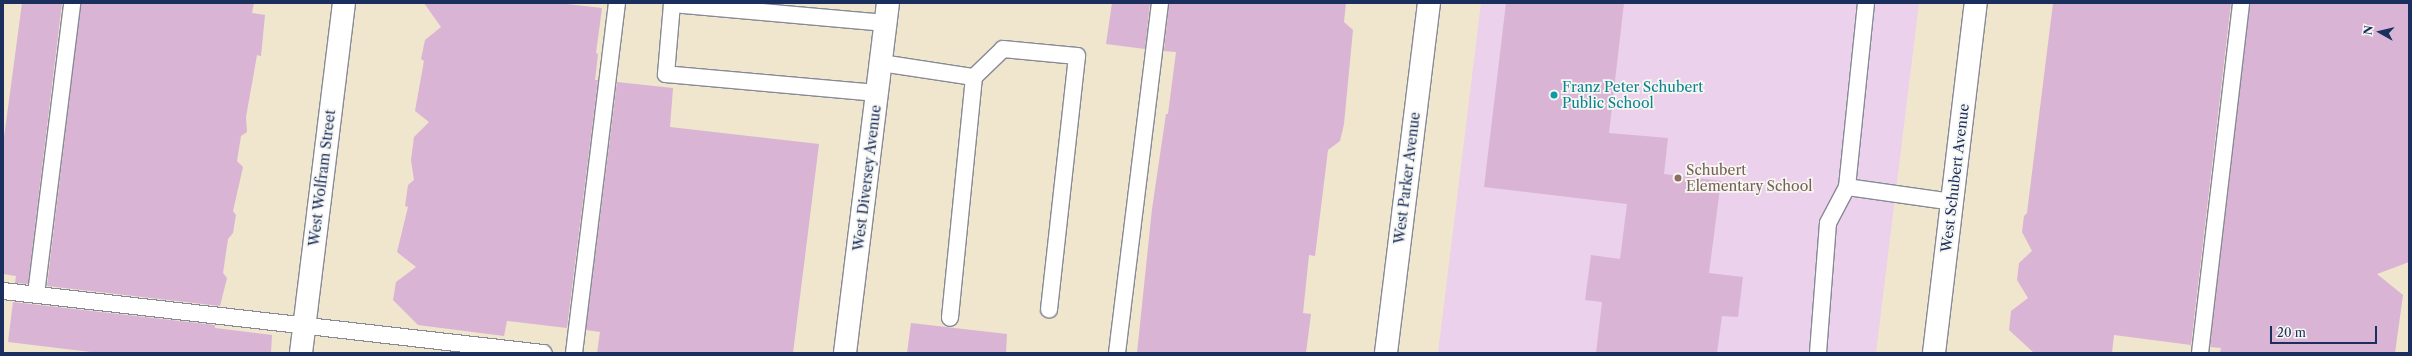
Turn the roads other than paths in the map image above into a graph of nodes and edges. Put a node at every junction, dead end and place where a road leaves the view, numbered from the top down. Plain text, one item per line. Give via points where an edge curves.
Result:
1 (72, 3) edge
2 (344, 3) edge
3 (617, 3) edge
4 (1160, 3) edge
5 (1429, 3) edge
6 (1866, 3) edge
7 (1976, 3) edge
8 (2241, 3) edge
9 (887, 13) edge
10 (881, 63) junction
11 (974, 77) junction
12 (877, 93) junction
13 (1846, 187) junction
14 (1953, 202) junction
15 (3, 290) edge
16 (36, 294) junction
17 (1049, 309) dead end
18 (950, 318) dead end
19 (304, 325) junction
20 (301, 353) edge
21 (544, 353) edge
22 (574, 353) edge
23 (845, 353) edge
24 (1117, 353) edge
25 (1386, 353) edge
26 (1818, 353) edge
27 (1934, 353) edge
28 (2200, 353) edge

1 - 16 lane
2 - 19 street, West Wolfram Street
3 - 22 lane
4 - 24 lane
5 - 25 street, West Parker Avenue
6 - 13 lane
7 - 14 street, West Schubert Avenue
8 - 28 lane
9 - 10 street, West Diversey Avenue
9 - 12 lane via 672,4 666,74
10 - 11 lane
10 - 12 street, West Diversey Avenue
11 - 17 lane via 1003,49 1077,56
11 - 18 lane
12 - 23 street, West Diversey Avenue
13 - 14 lane
13 - 26 lane via 1828,223
14 - 27 street, West Schubert Avenue
15 - 16 lane
16 - 19 lane
19 - 20 street, West Wolfram Street
19 - 21 lane

